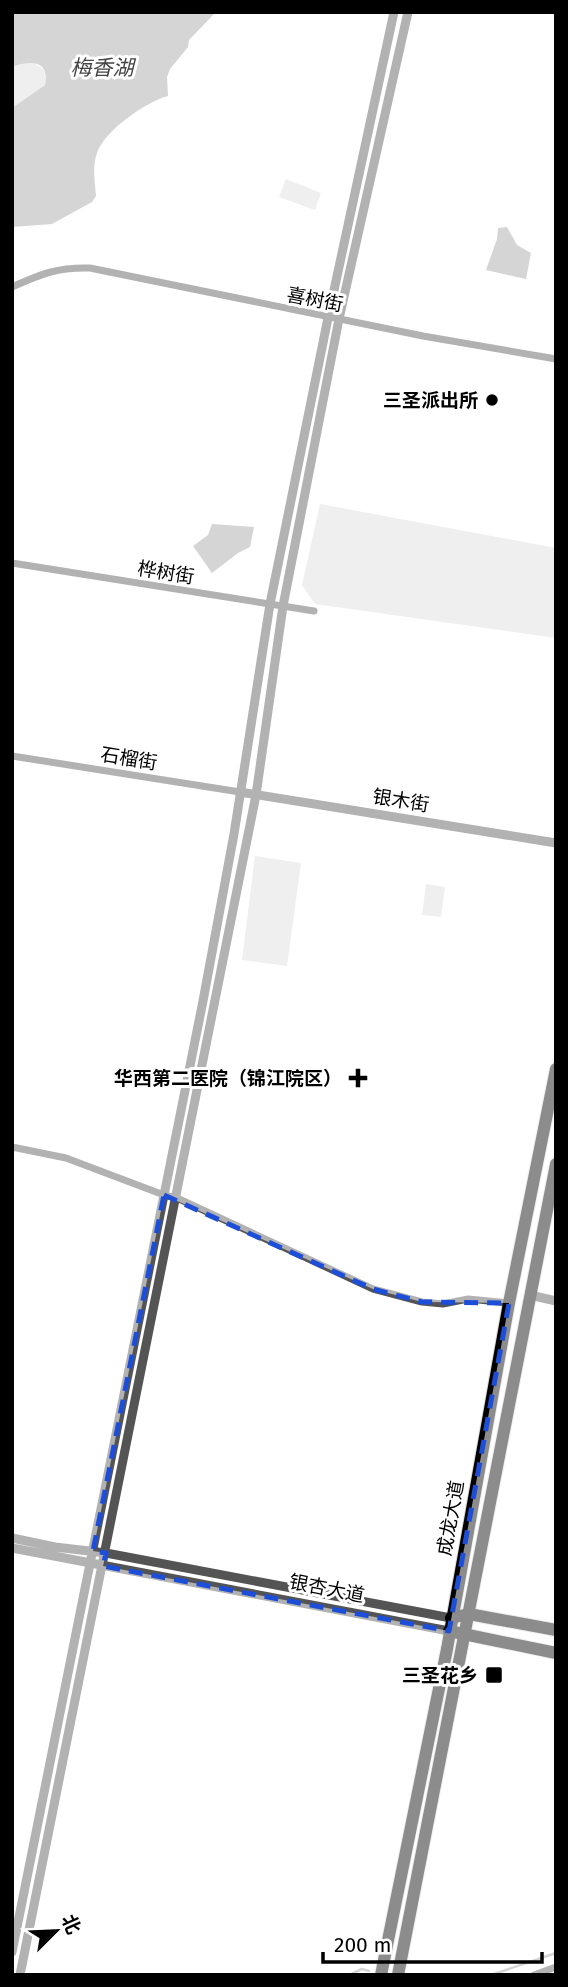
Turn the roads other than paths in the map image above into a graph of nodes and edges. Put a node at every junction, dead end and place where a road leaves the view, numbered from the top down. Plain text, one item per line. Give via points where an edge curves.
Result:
1 (394, 12) edge
2 (408, 12) edge
3 (12, 287) edge
4 (328, 318) junction
5 (339, 319) junction
6 (556, 359) edge
7 (12, 563) edge
8 (270, 604) junction
9 (283, 606) junction
10 (314, 611) dead end
11 (12, 755) edge
12 (240, 792) junction
13 (256, 795) junction
14 (556, 843) edge
15 (556, 1069) edge
16 (12, 1147) edge
17 (556, 1164) edge
18 (164, 1195) junction
19 (177, 1198) junction
20 (530, 1295) junction
21 (556, 1301) edge
22 (509, 1303) junction
23 (12, 1538) edge
24 (12, 1548) edge
25 (93, 1551) junction
26 (106, 1553) junction
27 (90, 1563) junction
28 (103, 1566) junction
29 (468, 1614) junction
30 (450, 1625) junction
31 (556, 1630) edge
32 (465, 1635) junction
33 (556, 1653) edge
34 (12, 1952) edge
35 (556, 1967) edge
36 (540, 1974) edge
37 (20, 1975) edge
38 (381, 1975) edge
39 (398, 1975) edge

1 - 4 street
2 - 5 street
3 - 4 street, 喜树街 via 68,267
4 - 5 street, 喜树街
4 - 8 street
5 - 6 street, 喜树街
5 - 9 street
7 - 8 street, 桦树街
8 - 9 street, 桦树街
8 - 12 street
9 - 10 street, 桦树街
9 - 13 street
11 - 12 street, 石榴街
12 - 13 street, 银木街
12 - 18 street
13 - 14 street, 银木街
13 - 19 street
15 - 22 main road, 成龙大道
16 - 18 street via 66,1158
17 - 20 main road, 成龙大道
18 - 19 street
18 - 25 street
19 - 22 street via 373,1289 422,1302 468,1299
19 - 26 street
20 - 21 street
20 - 29 main road, 成龙大道
22 - 30 main road, 成龙大道
23 - 25 street, 银杏大道
24 - 27 street, 银杏大道
25 - 26 street, 银杏大道
25 - 27 street
26 - 28 street
26 - 30 street, 银杏大道
27 - 28 street, 银杏大道
27 - 34 street
28 - 30 street, 银杏大道
28 - 37 street
29 - 30 main road, 银杏大道
29 - 31 main road, 银杏大道
29 - 32 main road, 成龙大道
30 - 32 main road, 银杏大道
30 - 38 main road, 成龙大道
32 - 33 main road, 银杏大道
32 - 39 main road, 成龙大道
35 - 36 street

